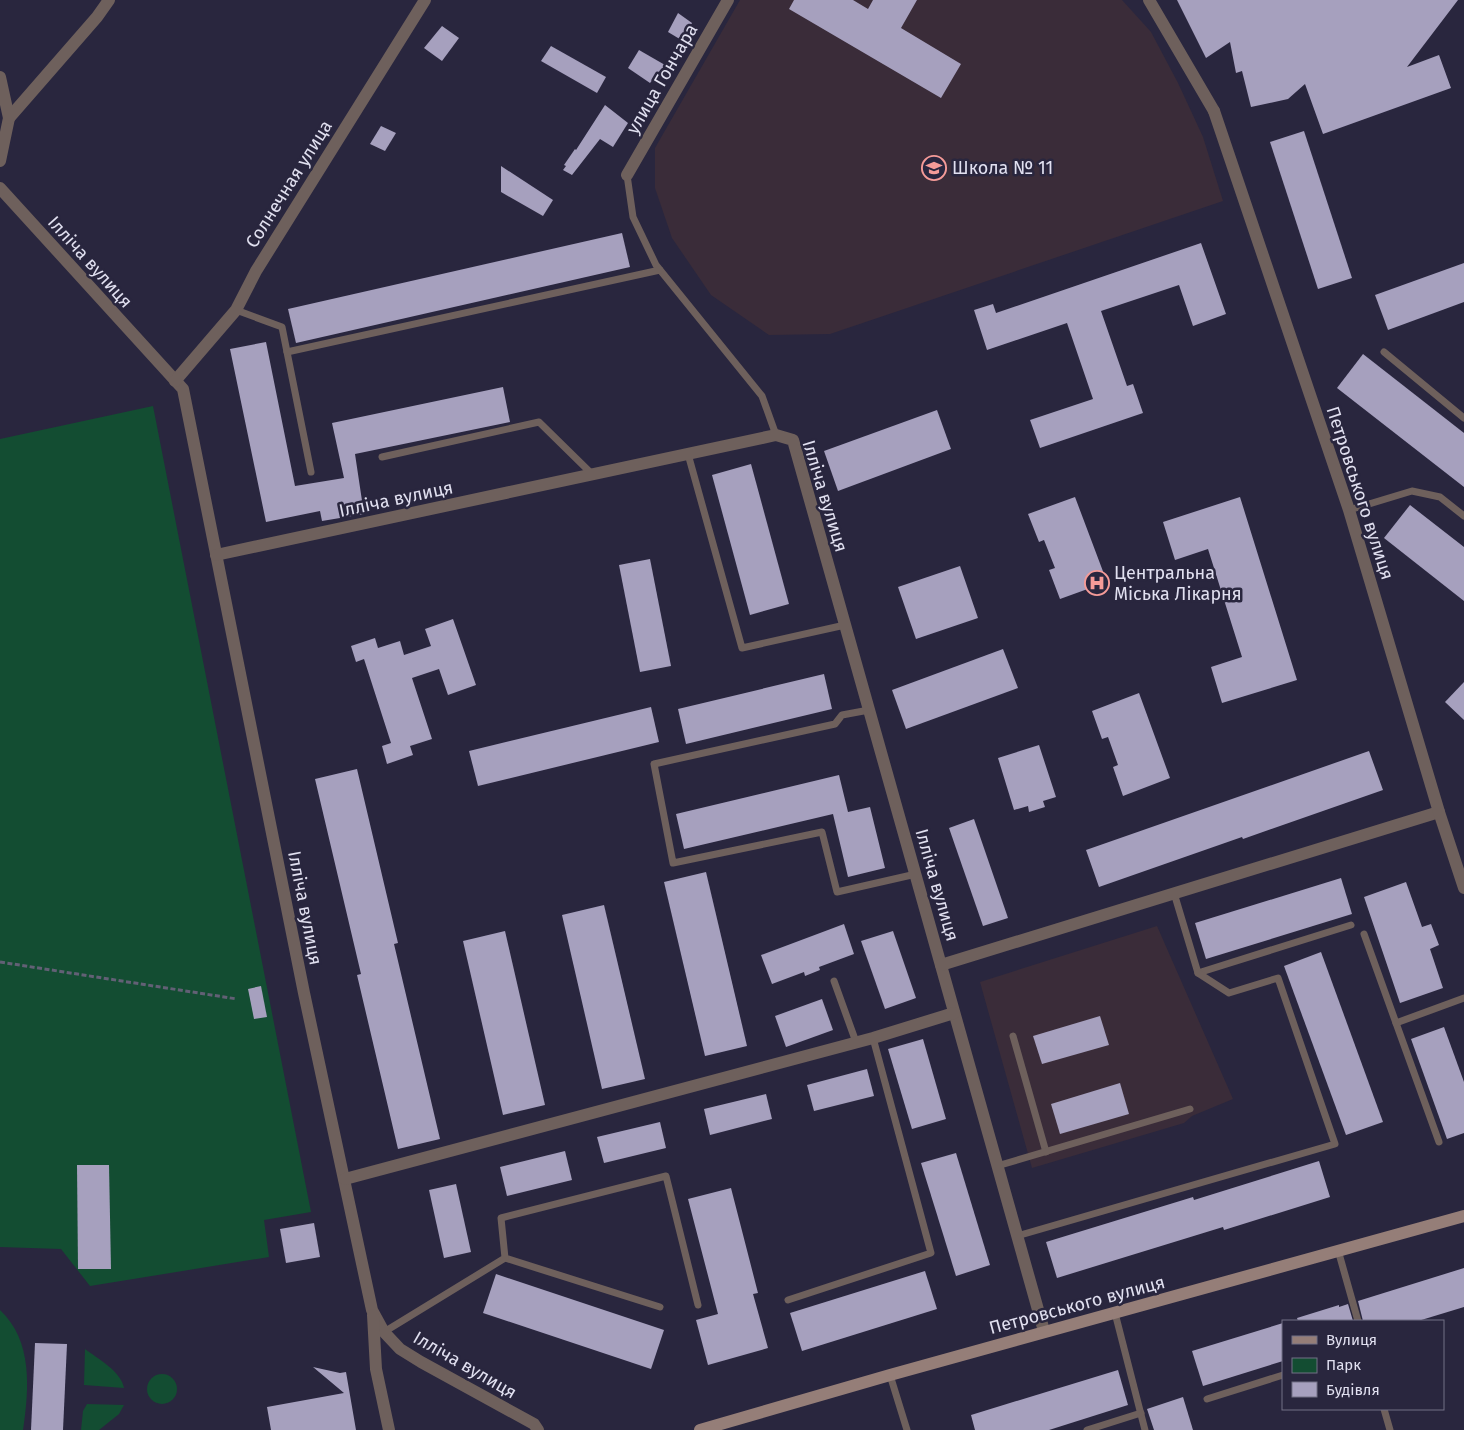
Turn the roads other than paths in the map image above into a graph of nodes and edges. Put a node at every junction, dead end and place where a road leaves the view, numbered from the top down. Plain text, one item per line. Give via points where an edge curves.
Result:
1 (109, 0) edge
2 (425, 0) edge
3 (728, 0) edge
4 (1149, 0) edge
5 (0, 78) edge
6 (9, 118) junction
7 (0, 161) edge
8 (627, 175) joint
9 (0, 188) edge
10 (660, 270) junction
11 (236, 310) junction
12 (287, 352) junction
13 (1384, 352) dead end
14 (175, 381) junction
15 (1464, 418) edge
16 (776, 435) junction
17 (688, 454) junction
18 (382, 457) dead end
19 (311, 472) dead end
20 (593, 475) junction
21 (1349, 510) junction
22 (1463, 514) edge
23 (216, 555) junction
24 (845, 625) junction
25 (869, 710) junction
26 (1439, 812) junction
27 (916, 874) junction
28 (1464, 888) edge
29 (1174, 893) junction
30 (1351, 925) dead end
31 (1364, 934) dead end
32 (941, 964) junction
33 (1198, 973) junction
34 (834, 981) dead end
35 (1464, 998) edge
36 (954, 1013) junction
37 (1396, 1023) junction
38 (1013, 1036) dead end
39 (873, 1038) junction
40 (856, 1042) junction
41 (1190, 1109) dead end
42 (1439, 1142) dead end
43 (1046, 1152) junction
44 (997, 1166) junction
45 (345, 1179) junction
46 (1464, 1216) edge
47 (1017, 1236) junction
48 (1338, 1250) junction
49 (505, 1258) junction
50 (788, 1300) dead end
51 (698, 1305) dead end
52 (660, 1307) dead end
53 (372, 1310) junction
54 (1115, 1313) junction
55 (1358, 1320) edge
56 (1044, 1331) junction
57 (384, 1332) junction
58 (890, 1375) junction
59 (1282, 1375) edge
60 (1207, 1399) dead end
61 (1384, 1410) edge
62 (1141, 1413) junction
63 (389, 1430) edge
64 (538, 1430) edge
65 (700, 1430) edge
66 (907, 1430) edge
67 (1087, 1430) edge
68 (1145, 1430) edge
69 (1390, 1430) edge

1 - 6 street
2 - 11 street, Солнечная улица via 256,270
3 - 8 street, улица Гончара
4 - 21 street, Петровського вулиця via 1214,111
5 - 6 street
6 - 7 street
8 - 10 lane via 633,217
9 - 14 street, Ілліча вулиця
10 - 12 lane
10 - 16 lane via 762,396
11 - 12 lane via 282,327
11 - 14 street, Солнечная улица
12 - 19 lane
13 - 15 lane
14 - 23 street, Ілліча вулиця via 183,389
16 - 17 street, Ілліча вулиця
16 - 24 street, Ілліча вулиця via 793,440
17 - 20 street, Ілліча вулиця
17 - 24 lane via 742,648
18 - 20 lane via 539,422
20 - 23 street, Ілліча вулиця
21 - 22 lane via 1412,491 1440,497
21 - 26 street, Петровського вулиця
23 - 45 street, Ілліча вулиця
24 - 25 street, Ілліча вулиця
25 - 27 street, Ілліча вулиця
25 - 27 lane via 842,716 835,724 654,764 673,863 822,832 837,892
26 - 28 street, Петровського вулиця
26 - 29 street
27 - 32 street, Ілліча вулиця
29 - 32 street
29 - 33 lane
30 - 33 lane
31 - 37 lane
32 - 36 street, Ілліча вулиця
33 - 47 lane via 1230,993 1278,978 1335,1144
34 - 40 lane
35 - 37 lane
36 - 39 street
36 - 44 street, Ілліча вулиця
37 - 42 lane
38 - 43 lane
39 - 40 street
39 - 50 lane via 931,1253
40 - 45 street
41 - 43 lane
43 - 44 lane
44 - 47 street, Ілліча вулиця
45 - 53 street, Ілліча вулиця
46 - 48 main road, Петровського вулиця
47 - 56 street, Ілліча вулиця
48 - 54 main road, Петровського вулиця
48 - 55 lane
49 - 51 lane via 501,1218 666,1176
49 - 52 lane
49 - 57 lane
53 - 57 street, Ілліча вулиця
53 - 63 street via 376,1369
54 - 56 main road, Петровського вулиця
54 - 62 lane
56 - 58 main road, Петровського вулиця
57 - 64 street, Ілліча вулиця via 414,1358 534,1424
58 - 65 main road, Петровського вулиця
58 - 66 lane
59 - 60 lane
61 - 69 lane
62 - 67 lane
62 - 68 lane

